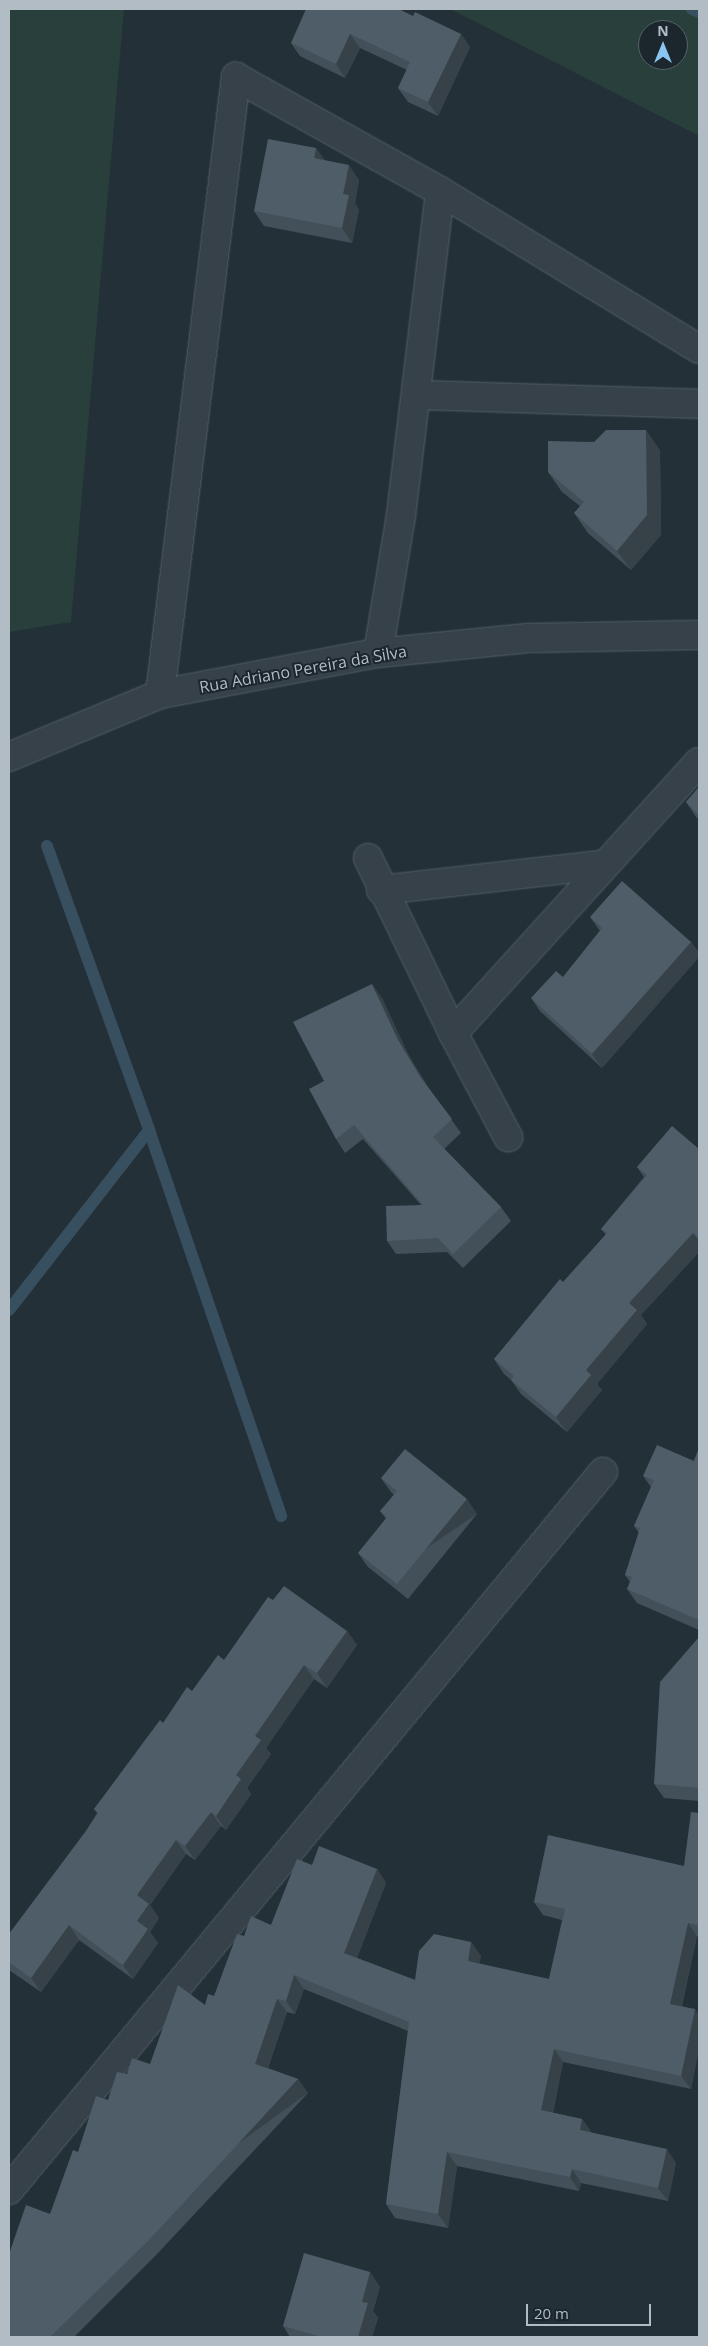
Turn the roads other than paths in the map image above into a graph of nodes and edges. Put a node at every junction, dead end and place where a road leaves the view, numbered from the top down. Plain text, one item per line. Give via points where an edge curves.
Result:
1 (440, 191) junction
2 (699, 349) edge
3 (417, 395) junction
4 (699, 404) edge
5 (699, 634) edge
6 (378, 653) junction
7 (160, 694) junction
8 (9, 758) edge
9 (699, 762) edge
10 (368, 858) dead end
11 (602, 865) junction
12 (381, 890) junction
13 (453, 1033) junction
14 (508, 1137) dead end
15 (603, 1472) dead end
16 (9, 2190) edge

1 - 2 street
1 - 3 street
1 - 7 street via 236,77
3 - 4 street
3 - 6 street
5 - 6 street, Rua Adriano Pereira da Silva via 528,638
6 - 7 street, Rua Adriano Pereira da Silva
7 - 8 street, Rua Adriano Pereira da Silva
9 - 11 street
10 - 12 street
11 - 12 street
11 - 13 street
12 - 13 street
13 - 14 street
15 - 16 street

